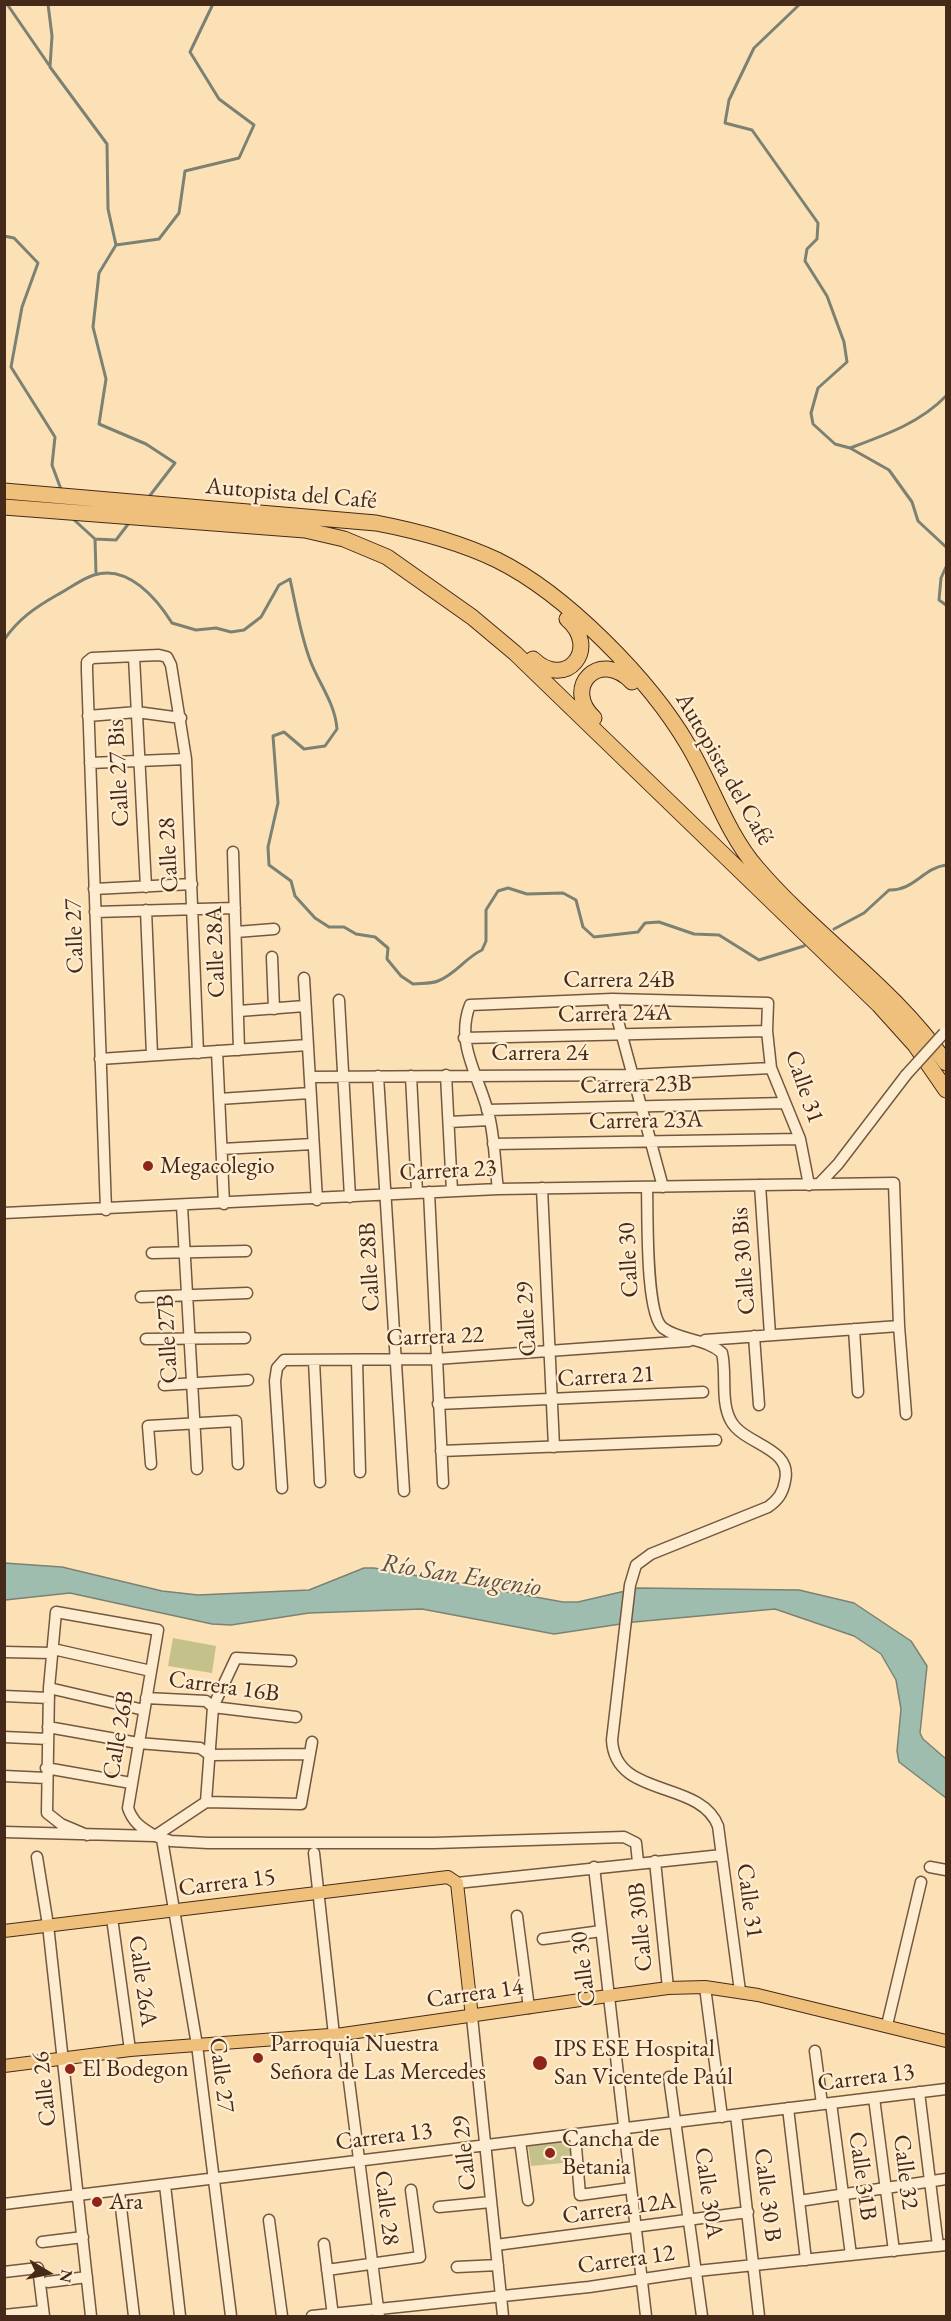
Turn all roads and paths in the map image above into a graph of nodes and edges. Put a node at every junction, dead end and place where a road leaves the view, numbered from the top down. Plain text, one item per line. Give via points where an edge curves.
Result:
1 (4, 491) edge
2 (4, 507) edge
3 (417, 531) junction
4 (404, 567) junction
5 (134, 657) junction
6 (137, 712) junction
7 (88, 716) junction
8 (181, 718) junction
9 (186, 759) junction
10 (139, 761) junction
11 (90, 763) junction
12 (720, 807) junction
13 (692, 823) junction
14 (233, 852) dead end
15 (192, 884) junction
16 (146, 887) junction
17 (94, 889) junction
18 (193, 908) junction
19 (235, 908) junction
20 (146, 910) junction
21 (95, 912) junction
22 (274, 929) dead end
23 (236, 932) junction
24 (272, 957) dead end
25 (303, 978) dead end
26 (612, 999) junction
27 (339, 1000) dead end
28 (768, 1003) joint
29 (305, 1006) junction
30 (274, 1009) junction
31 (239, 1011) junction
32 (766, 1031) junction
33 (945, 1031) edge
34 (622, 1035) junction
35 (464, 1038) junction
36 (308, 1045) junction
37 (239, 1050) junction
38 (217, 1052) junction
39 (198, 1053) junction
40 (152, 1055) junction
41 (100, 1059) junction
42 (946, 1063) edge
43 (771, 1068) junction
44 (475, 1074) junction
45 (446, 1075) junction
46 (631, 1075) junction
47 (378, 1076) junction
48 (411, 1076) junction
49 (310, 1077) junction
50 (343, 1077) junction
51 (946, 1090) edge
52 (310, 1093) junction
53 (219, 1099) junction
54 (785, 1103) junction
55 (640, 1106) junction
56 (489, 1115) junction
57 (449, 1122) junction
58 (800, 1139) junction
59 (650, 1142) junction
60 (314, 1144) junction
61 (493, 1144) junction
62 (222, 1149) junction
63 (815, 1184) junction
64 (760, 1185) junction
65 (647, 1187) junction
66 (663, 1187) junction
67 (542, 1188) junction
68 (498, 1189) junction
69 (452, 1191) junction
70 (429, 1192) junction
71 (417, 1193) junction
72 (386, 1195) junction
73 (350, 1197) junction
74 (317, 1200) junction
75 (224, 1204) junction
76 (182, 1206) junction
77 (106, 1210) junction
78 (4, 1212) edge
79 (246, 1251) dead end
80 (152, 1253) dead end
81 (184, 1253) junction
82 (248, 1293) dead end
83 (141, 1297) dead end
84 (187, 1297) junction
85 (899, 1326) junction
86 (854, 1329) junction
87 (770, 1335) junction
88 (754, 1336) junction
89 (245, 1338) dead end
90 (146, 1339) dead end
91 (189, 1339) junction
92 (697, 1341) junction
93 (549, 1352) junction
94 (436, 1359) junction
95 (396, 1360) junction
96 (314, 1361) junction
97 (357, 1361) junction
98 (248, 1380) dead end
99 (192, 1383) junction
100 (164, 1385) dead end
101 (703, 1392) dead end
102 (858, 1392) dead end
103 (552, 1401) junction
104 (438, 1404) junction
105 (759, 1405) dead end
106 (906, 1414) dead end
107 (194, 1423) junction
108 (716, 1440) dead end
109 (554, 1447) junction
110 (441, 1451) junction
111 (151, 1464) dead end
112 (238, 1464) dead end
113 (197, 1469) dead end
114 (360, 1472) dead end
115 (320, 1482) dead end
116 (442, 1483) dead end
117 (282, 1488) dead end
118 (404, 1491) dead end
119 (52, 1651) junction
120 (4, 1652) edge
121 (291, 1661) dead end
122 (151, 1671) junction
123 (49, 1693) junction
124 (4, 1696) edge
125 (146, 1698) junction
126 (213, 1707) junction
127 (144, 1710) junction
128 (296, 1717) dead end
129 (48, 1727) junction
130 (4, 1737) edge
131 (48, 1739) junction
132 (312, 1742) dead end
133 (138, 1743) junction
134 (310, 1754) junction
135 (210, 1755) junction
136 (46, 1773) junction
137 (4, 1776) edge
138 (131, 1783) junction
139 (206, 1802) junction
140 (715, 1817) joint
141 (4, 1832) edge
142 (87, 1835) junction
143 (158, 1838) junction
144 (315, 1852) dead end
145 (722, 1855) junction
146 (37, 1857) dead end
147 (655, 1861) junction
148 (638, 1862) junction
149 (594, 1867) junction
150 (930, 1867) dead end
151 (946, 1870) edge
152 (455, 1881) junction
153 (921, 1882) dead end
154 (319, 1893) junction
155 (175, 1910) junction
156 (517, 1916) dead end
157 (112, 1918) junction
158 (48, 1925) junction
159 (4, 1931) edge
160 (601, 1931) junction
161 (543, 1939) dead end
162 (668, 1988) junction
163 (705, 1988) junction
164 (740, 1991) junction
165 (608, 1996) junction
166 (529, 2008) junction
167 (472, 2017) junction
168 (886, 2025) junction
169 (339, 2034) junction
170 (946, 2041) edge
171 (197, 2045) junction
172 (130, 2050) junction
173 (815, 2051) dead end
174 (63, 2058) junction
175 (4, 2066) edge
176 (669, 2077) dead end
177 (946, 2089) edge
178 (919, 2092) junction
179 (874, 2098) junction
180 (827, 2104) junction
181 (788, 2109) junction
182 (736, 2115) junction
183 (722, 2117) junction
184 (677, 2122) junction
185 (624, 2129) junction
186 (574, 2135) junction
187 (520, 2142) junction
188 (485, 2146) junction
189 (359, 2161) junction
190 (213, 2179) junction
191 (946, 2179) edge
192 (930, 2181) junction
193 (165, 2185) junction
194 (631, 2188) junction
195 (886, 2188) junction
196 (411, 2190) dead end
197 (119, 2191) junction
198 (843, 2194) junction
199 (78, 2195) junction
200 (528, 2200) dead end
201 (799, 2201) junction
202 (491, 2202) junction
203 (4, 2204) edge
204 (439, 2207) dead end
205 (748, 2212) junction
206 (269, 2220) dead end
207 (690, 2221) junction
208 (636, 2228) junction
209 (83, 2237) junction
210 (42, 2242) dead end
211 (324, 2244) dead end
212 (496, 2245) junction
213 (942, 2246) edge
214 (894, 2251) junction
215 (851, 2255) junction
216 (806, 2260) junction
217 (372, 2264) junction
218 (498, 2265) junction
219 (754, 2266) junction
220 (457, 2267) dead end
221 (327, 2270) junction
222 (697, 2271) junction
223 (4, 2272) edge
224 (87, 2277) junction
225 (642, 2279) junction
226 (48, 2282) dead end
227 (502, 2297) junction
228 (398, 2307) junction
229 (378, 2313) edge
230 (43, 2314) edge
231 (4, 2315) edge
232 (333, 2315) edge
233 (90, 2316) edge
234 (134, 2316) edge
235 (180, 2316) edge
236 (231, 2316) edge
237 (282, 2316) edge
238 (312, 2316) edge
239 (406, 2316) edge
240 (503, 2316) edge
241 (646, 2316) edge
242 (702, 2316) edge
243 (759, 2316) edge

1 - 3 highway, Autopista del Café via 354,521
2 - 4 highway, Autopista del Café via 305,530 360,544
3 - 4 highway via 498,569 549,605 579,634 578,659 565,671 546,669 495,625
3 - 12 highway, Autopista del Café via 512,568 547,592 603,642 639,676 662,705
4 - 13 highway, Autopista del Café via 497,637
5 - 6 street, Calle 27 Bis
5 - 7 street, Calle 27 via 92,658 87,662
5 - 8 street, Calle 28 via 167,657
6 - 7 street
6 - 8 street
6 - 10 street, Calle 27 Bis
7 - 11 street, Calle 27
8 - 9 street, Calle 28
9 - 10 street
9 - 15 street, Calle 28
10 - 11 street
10 - 16 street, Calle 27 Bis
11 - 17 street, Calle 27
12 - 13 highway via 638,688 618,670 597,670 582,689 584,706 657,779
12 - 42 highway, Autopista del Café via 743,851 767,879 912,1019
13 - 51 highway, Autopista del Café via 879,1005 915,1045
14 - 19 street, Calle 28A
15 - 16 street
15 - 18 street, Calle 28
16 - 17 street
17 - 21 street, Calle 27
18 - 19 street
18 - 20 street
18 - 39 street, Calle 28
19 - 23 street, Calle 28A
20 - 21 street
20 - 40 street
21 - 41 street, Calle 27
22 - 23 street
23 - 31 street, Calle 28A
24 - 30 street
25 - 29 street
26 - 28 street, Carrera 24B
26 - 34 street
26 - 35 street, Carrera 24B via 470,1005
27 - 50 street
28 - 32 street, Calle 31
29 - 30 street
29 - 36 street
30 - 31 street
31 - 37 street, Calle 28A
32 - 34 street, Carrera 24A
32 - 43 street, Calle 31
33 - 63 street, bridge via 838,1164
34 - 35 street, Carrera 24A
34 - 46 street
35 - 44 street
36 - 37 street
36 - 49 street
37 - 38 street
38 - 39 street
38 - 53 street
39 - 40 street
40 - 41 street
41 - 77 street, Calle 27
43 - 46 street, Carrera 24
43 - 54 street, Calle 31
44 - 45 street, Carrera 24
44 - 46 street, Carrera 24
44 - 56 street
45 - 48 street, Carrera 24
45 - 57 street
46 - 55 street
47 - 48 street, Carrera 24
47 - 50 street, Carrera 24
47 - 72 street, Calle 28B
48 - 71 street
49 - 50 street, Carrera 24
49 - 52 street
50 - 73 street
52 - 53 street
52 - 60 street
53 - 62 street
54 - 55 street, Carrera 23B
54 - 58 street, Calle 31
55 - 56 street, Carrera 23B
55 - 59 street
56 - 57 street, Carrera 23B
56 - 61 street
57 - 69 street
58 - 59 street, Carrera 23A
58 - 63 street, Calle 31
59 - 61 street, Carrera 23A
59 - 66 street
60 - 62 street
60 - 74 street
61 - 68 street
62 - 75 street
63 - 64 street, Carrera 23
63 - 85 street, Carrera 23 via 894,1183
64 - 66 street, Carrera 23
64 - 87 street, Calle 30 Bis
65 - 66 street, Carrera 23
65 - 67 street, Carrera 23
65 - 92 street, Calle 30 via 653,1312 664,1328
67 - 68 street, Carrera 23
67 - 93 street, Calle 29
68 - 69 street, Carrera 23
69 - 70 street, Carrera 23
70 - 71 street, Carrera 23
70 - 94 street
71 - 72 street, Carrera 23
72 - 73 street, Carrera 23
72 - 95 street, Calle 28B
73 - 74 street, Carrera 23
74 - 75 street, Carrera 23
75 - 76 street, Carrera 23
76 - 77 street, Carrera 23
76 - 81 street, Calle 27B
77 - 78 street, Carrera 23
79 - 81 street
80 - 81 street
81 - 84 street, Calle 27B
82 - 84 street
83 - 84 street
84 - 91 street, Calle 27B
85 - 86 street, Carrera 22
85 - 106 street
86 - 87 street, Carrera 22
86 - 102 street
87 - 88 street, Carrera 22
88 - 92 street, Carrera 22
88 - 105 street
89 - 91 street
90 - 91 street
91 - 99 street, Calle 27B
92 - 93 street, Carrera 22
92 - 140 street, Calle 30 via 715,1346 722,1353 731,1422 784,1462 784,1489 768,1507 643,1558 636,1565 630,1585 612,1740 615,1758 632,1776 704,1806
93 - 94 street, Carrera 22
93 - 103 street, Calle 29
94 - 95 street, Carrera 22
94 - 104 street
95 - 97 street, Carrera 22
95 - 118 street, Calle 28B
96 - 97 street, Carrera 22
96 - 115 street
96 - 117 street, Carrera 22 via 284,1360 277,1368
97 - 114 street
98 - 99 street
99 - 100 street
99 - 107 street, Calle 27B
101 - 103 street, Carrera 21
103 - 104 street, Carrera 21
103 - 109 street, Calle 29
104 - 110 street
107 - 111 street via 148,1426
107 - 112 street via 236,1421
107 - 113 street, Calle 27B
108 - 109 street
109 - 110 street
110 - 116 street
119 - 120 street
119 - 122 street
119 - 122 street, Calle 26B via 56,1612 158,1630
119 - 123 street
121 - 126 street via 236,1658
122 - 125 street, Calle 26B
123 - 124 street
123 - 127 street
123 - 129 street
125 - 126 street, Carrera 16B via 206,1701
125 - 127 street, Calle 26B
126 - 128 street, Carrera 16B
126 - 135 street
127 - 133 street, Calle 26B
129 - 131 street
129 - 133 street
130 - 131 street
131 - 136 street
132 - 134 street
133 - 135 street via 200,1748
133 - 138 street, Calle 26B
134 - 135 street
134 - 139 street via 301,1804
135 - 139 street
136 - 137 street
136 - 138 street
136 - 142 street via 47,1813
138 - 143 street, Calle 26B via 131,1818
139 - 143 street
140 - 145 street, Calle 31
141 - 142 street
142 - 143 street
143 - 148 street via 208,1843 434,1843 624,1837 636,1843
143 - 155 street, Calle 27
144 - 154 street, Calle 28
145 - 147 street, Carrera 15
145 - 164 street, Calle 31
146 - 158 street, Calle 26
147 - 148 street, Carrera 15
147 - 162 street, Calle 30B
148 - 149 street, Carrera 15
149 - 152 street, Carrera 15
149 - 160 street, Calle 30
150 - 151 street
152 - 154 main road, Carrera 15 via 440,1877
152 - 167 main road, Calle 29
153 - 168 street
154 - 155 main road, Carrera 15
154 - 169 street, Calle 28
155 - 157 main road, Carrera 15
155 - 171 street, Calle 27
156 - 166 street
157 - 158 main road, Carrera 15
157 - 172 street, Calle 26A
158 - 159 main road, Carrera 15
158 - 174 street, Calle 26
160 - 161 street
160 - 165 street, Calle 30
162 - 163 main road, Carrera 14
162 - 165 main road, Carrera 14
163 - 164 main road, Carrera 14
163 - 183 street
164 - 168 main road, Carrera 14
165 - 166 main road, Carrera 14
165 - 185 street, Calle 30
166 - 167 main road, Carrera 14
167 - 169 main road, Carrera 14
167 - 188 street, Calle 29
168 - 170 main road, Carrera 14
169 - 171 main road, Carrera 14
169 - 189 street, Calle 28
171 - 172 main road, Carrera 14
171 - 190 street, Calle 27
172 - 174 main road, Carrera 14
173 - 180 street, Calle 31B
174 - 175 main road, Carrera 14
174 - 199 street, Calle 26
176 - 184 street, Calle 30A
177 - 178 street, Carrera 13
178 - 179 street, Carrera 13
178 - 192 street
179 - 180 street, Carrera 13
179 - 195 street, Calle 32
180 - 181 street, Carrera 13
180 - 198 street, Calle 31B
181 - 182 street, Carrera 13
181 - 201 street
182 - 183 street, Carrera 13
182 - 205 street, Calle 30 B
183 - 184 street, Carrera 13
184 - 185 street, Carrera 13
184 - 207 street, Calle 30A
185 - 186 street, Carrera 13
185 - 194 street, Calle 30
186 - 187 street, Carrera 13
186 - 194 street via 580,2195
187 - 188 street, Carrera 13
187 - 200 street
188 - 189 street, Carrera 13
188 - 202 street, Calle 29
189 - 190 street, Carrera 13
189 - 217 street, Calle 28
190 - 193 street, Carrera 13
190 - 236 street, Calle 27
191 - 192 street
192 - 195 street
192 - 213 street
193 - 197 street, Carrera 13
193 - 235 street
194 - 208 street, Calle 30
195 - 198 street
195 - 214 street, Calle 32
196 - 217 street via 420,2258
197 - 199 street, Carrera 13
197 - 234 street
198 - 201 street
198 - 215 street, Calle 31B
199 - 203 street, Carrera 13
199 - 209 street, Calle 26
201 - 216 street
202 - 204 street
202 - 212 street, Calle 29
205 - 207 street, Carrera 12A
205 - 219 street, Calle 30 B
206 - 237 street
207 - 208 street, Carrera 12A
207 - 222 street, Calle 30A
208 - 212 street, Carrera 12A
208 - 225 street, Calle 30
209 - 210 street
209 - 224 street, Calle 26
211 - 221 street
212 - 218 street, Calle 29
213 - 214 street, Carrera 12
214 - 215 street, Carrera 12
215 - 216 street, Carrera 12
216 - 219 street, Carrera 12
217 - 221 street
217 - 229 street, Calle 28
218 - 220 street
218 - 227 street, Calle 29
219 - 222 street, Carrera 12
219 - 243 street, Calle 30 B
221 - 232 street
222 - 225 street, Carrera 12
222 - 242 street, Calle 30A
223 - 230 street via 38,2268
224 - 226 street
224 - 233 street, Calle 26
225 - 227 street, Carrera 12
225 - 241 street, Calle 30
227 - 228 street, Carrera 12
227 - 240 street, Calle 29
228 - 229 street, Carrera 12
228 - 239 street
229 - 232 street, Carrera 12
230 - 231 street
232 - 238 street, Carrera 12

